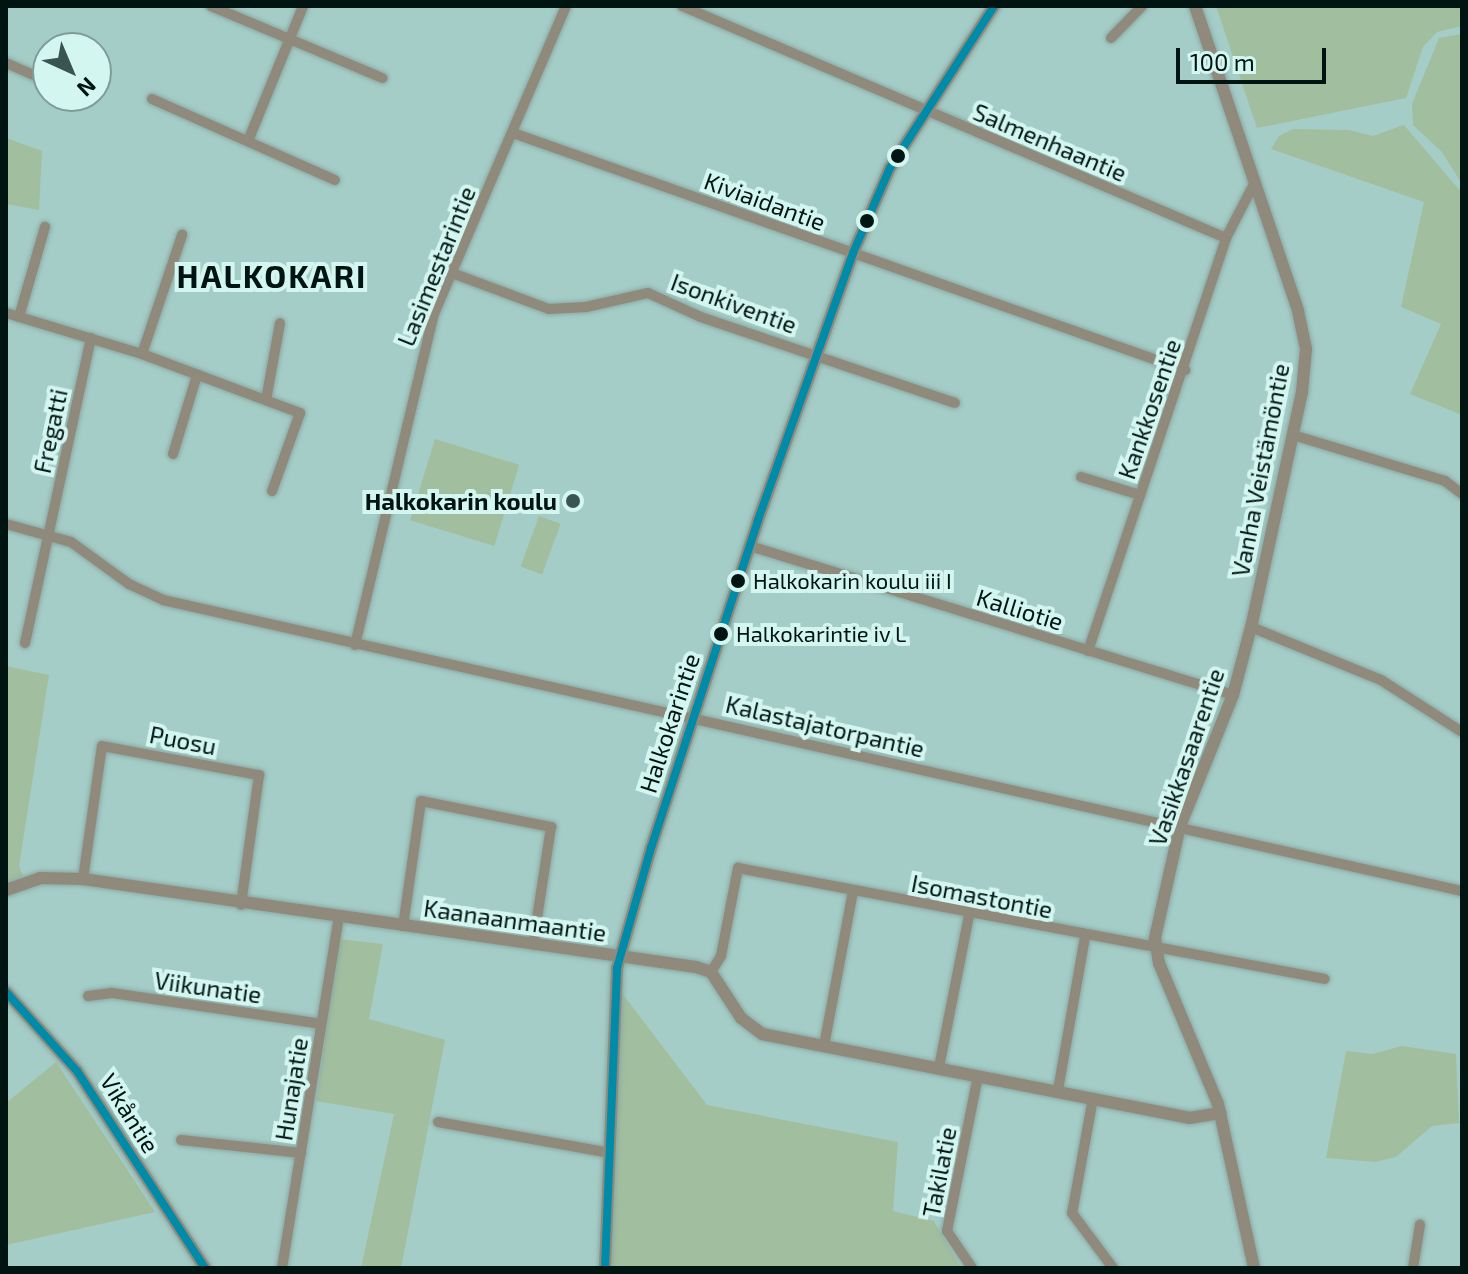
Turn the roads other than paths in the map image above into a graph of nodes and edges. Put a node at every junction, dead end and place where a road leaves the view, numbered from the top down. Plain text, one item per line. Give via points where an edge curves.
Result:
1 (211, 6) edge
2 (303, 6) edge
3 (566, 6) edge
4 (682, 6) edge
5 (994, 6) edge
6 (1142, 6) edge
7 (1195, 6) edge
8 (289, 38) junction
9 (1111, 38) dead end
10 (6, 63) edge
11 (32, 74) edge
12 (382, 78) dead end
13 (152, 99) dead end
14 (926, 111) junction
15 (513, 133) junction
16 (248, 141) junction
17 (335, 180) dead end
18 (1255, 182) junction
19 (45, 227) dead end
20 (182, 235) dead end
21 (1226, 238) junction
22 (853, 253) junction
23 (452, 273) junction
24 (6, 313) edge
25 (19, 317) junction
26 (280, 323) dead end
27 (91, 338) junction
28 (142, 354) junction
29 (815, 354) junction
30 (1185, 370) junction
31 (197, 375) junction
32 (266, 400) junction
33 (955, 403) dead end
34 (1293, 435) junction
35 (173, 454) dead end
36 (1081, 477) dead end
37 (272, 491) dead end
38 (1462, 494) edge
39 (1140, 495) junction
40 (6, 524) edge
41 (48, 534) junction
42 (750, 546) junction
43 (1251, 627) junction
44 (25, 643) dead end
45 (355, 645) junction
46 (1088, 651) junction
47 (1233, 695) junction
48 (694, 717) junction
49 (1462, 732) edge
50 (1180, 826) junction
51 (83, 879) junction
52 (6, 890) edge
53 (853, 891) junction
54 (1462, 891) edge
55 (241, 905) junction
56 (969, 915) junction
57 (339, 916) junction
58 (403, 926) junction
59 (1085, 937) junction
60 (533, 945) junction
61 (1156, 948) junction
62 (619, 957) junction
63 (711, 972) junction
64 (1325, 979) dead end
65 (6, 992) edge
66 (88, 996) dead end
67 (321, 1024) junction
68 (824, 1046) junction
69 (939, 1067) junction
70 (978, 1076) junction
71 (1058, 1090) junction
72 (1093, 1098) junction
73 (1221, 1113) junction
74 (438, 1122) dead end
75 (181, 1140) dead end
76 (301, 1153) junction
77 (610, 1153) junction
78 (1420, 1225) dead end
79 (205, 1268) edge
80 (282, 1268) edge
81 (605, 1268) edge
82 (972, 1268) edge
83 (1113, 1268) edge
84 (1254, 1268) edge
85 (1413, 1268) edge

1 - 8 street
2 - 8 street
3 - 15 street, Lasimestarintie
4 - 14 street, Salmenhaantie
5 - 14 street, Halkokarintie
6 - 9 street
7 - 18 street, Vanha Veistämöntie
8 - 12 street
8 - 16 street
10 - 11 street
13 - 16 street
14 - 21 street, Salmenhaantie
14 - 22 street, Halkokarintie via 890,168
15 - 22 street, Kiviaidantie
15 - 23 street, Lasimestarintie
16 - 17 street
18 - 21 street, Kankkosentie
18 - 34 street, Vanha Veistämöntie via 1306,349
19 - 25 street
20 - 28 street
21 - 30 street, Kankkosentie
22 - 29 street, Halkokarintie
22 - 30 street, Kiviaidantie
23 - 29 street, Isonkiventie via 549,309 648,293 701,317
23 - 45 street, Lasimestarintie via 420,357
24 - 25 street
25 - 27 street
26 - 32 street
27 - 28 street
27 - 41 street, Fregatti
28 - 31 street
29 - 33 street, Isonkiventie
29 - 42 street, Halkokarintie
30 - 39 street, Kankkosentie
31 - 32 street
31 - 35 street
32 - 37 street via 300,413
34 - 38 street via 1445,481
34 - 43 street, Vanha Veistämöntie
36 - 39 street
39 - 46 street, Kankkosentie
40 - 41 street, Kalastajatorpantie
41 - 44 street, Fregatti
41 - 45 street, Kalastajatorpantie via 71,542 129,584 163,600
42 - 46 street, Kalliotie
42 - 48 street, Halkokarintie
43 - 47 street, Vasikkasaarentie
43 - 49 street via 1313,647 1381,680
45 - 48 street, Kalastajatorpantie
46 - 47 street, Kalliotie
47 - 50 street, Vasikkasaarentie
48 - 50 street, Kalastajatorpantie
48 - 62 street, Halkokarintie
50 - 54 street, Kalastajatorpantie
50 - 61 street, Vasikkasaarentie
51 - 52 street, Kaanaanmaantie via 40,878
51 - 55 street, Kaanaanmaantie
51 - 55 street, Puosu via 102,746 259,775
53 - 56 street, Isomastontie
53 - 63 street, Isomastontie via 738,868 721,956
53 - 68 street
55 - 57 street, Kaanaanmaantie
56 - 59 street, Isomastontie
56 - 69 street
57 - 58 street, Kaanaanmaantie
57 - 67 street, Hunajatie
58 - 60 street, Kaanaanmaantie
58 - 60 street via 421,801 551,827
59 - 61 street, Isomastontie
59 - 71 street
60 - 62 street, Kaanaanmaantie
61 - 64 street, Isomastontie
61 - 73 street
62 - 63 street, Kaanaanmaantie
62 - 77 street, Halkokarintie
63 - 68 street via 752,1028
65 - 79 street, Vikåntie via 77,1071
66 - 67 street, Viikunatie via 112,993
67 - 76 street, Hunajatie
68 - 69 street
69 - 70 street
70 - 71 street
70 - 82 street, Takilatie via 947,1231
71 - 72 street
72 - 73 street via 1189,1118
72 - 83 street via 1072,1213
73 - 84 street
74 - 77 street
75 - 76 street
76 - 80 street, Hunajatie
77 - 81 street, Halkokarintie
78 - 85 street

